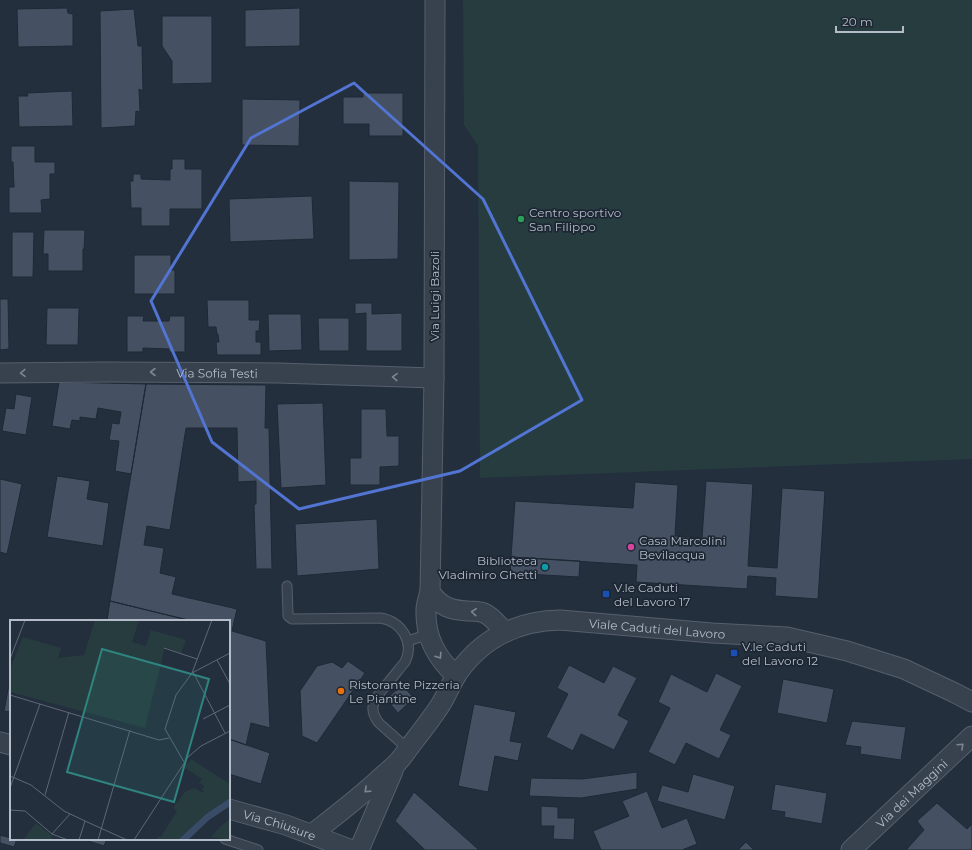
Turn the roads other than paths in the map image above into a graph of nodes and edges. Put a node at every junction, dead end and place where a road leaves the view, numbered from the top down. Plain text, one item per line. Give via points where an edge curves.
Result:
1 (435, 0) edge
2 (0, 373) edge
3 (434, 378) junction
4 (287, 586) dead end
5 (430, 592) junction
6 (505, 632) junction
7 (429, 634) junction
8 (408, 641) junction
9 (456, 676) junction
10 (972, 702) edge
11 (972, 736) edge
12 (0, 742) edge
13 (10, 745) edge
14 (408, 749) junction
15 (396, 764) junction
16 (230, 809) edge
17 (312, 834) junction
18 (228, 840) edge
19 (258, 850) edge
20 (352, 850) edge
21 (359, 850) edge
22 (852, 850) edge

1 - 3 street, Via Luigi Bazoli
3 -> 2 street, Via Sofia Testi via 278,373
3 - 5 street, Via Luigi Bazoli
4 - 8 lane via 288,616 292,619 386,619 392,621
6 -> 5 street via 488,615 446,607
5 - 7 street, Via Luigi Bazoli via 426,609
6 - 9 street, Viale Caduti del Lavoro via 482,646
6 - 10 street, Viale Caduti del Lavoro via 518,626 560,620 787,637 847,651 904,669
7 - 8 lane
7 -> 9 street, Via Luigi Bazoli via 439,657
8 - 14 lane via 405,662 376,698 373,708 376,719
9 - 14 street, Viale Caduti del Lavoro via 438,709
22 -> 11 street, Via dei Maggini
12 - 13 street
14 - 15 street, Viale Caduti del Lavoro
15 -> 17 street, Viale Caduti del Lavoro via 354,802
15 - 21 street, Viale Caduti del Lavoro
16 - 17 street, Via Chiusure
17 - 20 street, Via Chiusure
18 - 19 lane

